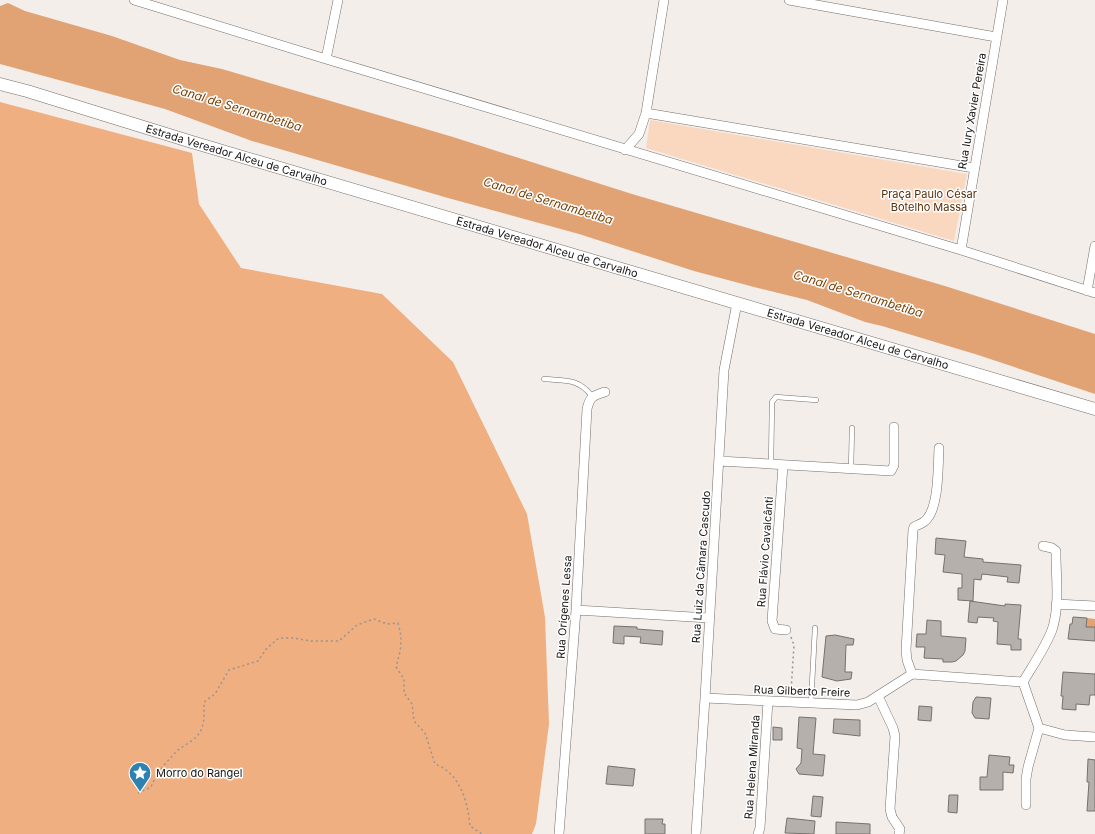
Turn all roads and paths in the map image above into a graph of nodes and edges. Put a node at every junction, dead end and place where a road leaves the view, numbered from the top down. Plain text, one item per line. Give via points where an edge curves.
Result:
1 (134, 0) edge
2 (338, 0) edge
3 (664, 0) edge
4 (789, 0) edge
5 (1003, 0) edge
6 (996, 37) junction
7 (326, 60) junction
8 (0, 84) edge
9 (646, 113) junction
10 (625, 150) junction
11 (974, 168) junction
12 (1095, 246) edge
13 (961, 250) junction
14 (1091, 292) edge
15 (737, 303) junction
16 (544, 379) dead end
17 (605, 392) dead end
18 (592, 396) junction
19 (816, 400) dead end
20 (1095, 409) edge
21 (894, 427) dead end
22 (852, 428) dead end
23 (938, 448) dead end
24 (719, 461) junction
25 (771, 465) junction
26 (783, 466) junction
27 (851, 469) junction
28 (1043, 546) dead end
29 (1056, 604) junction
30 (1095, 606) edge
31 (576, 610) junction
32 (709, 618) junction
33 (815, 628) dead end
34 (786, 630) joint
35 (912, 674) junction
36 (1023, 682) junction
37 (878, 696) junction
38 (705, 698) junction
39 (768, 701) junction
40 (790, 702) junction
41 (811, 703) junction
42 (1039, 728) junction
43 (1095, 737) edge
44 (138, 793) dead end
45 (1026, 805) dead end
46 (482, 834) edge
47 (559, 834) edge
48 (696, 834) edge
49 (758, 834) edge
50 (899, 834) edge

1 - 7 street
2 - 7 street
3 - 9 street
4 - 6 street
5 - 6 street, Rua Iury Xavier Pereira
6 - 11 street, Rua Iury Xavier Pereira
7 - 10 street
8 - 15 street, Estrada Vereador Alceu de Carvalho
9 - 10 street via 639,134
9 - 11 street
10 - 13 street
11 - 13 street, Rua Iury Xavier Pereira
12 - 14 street
13 - 14 street
15 - 20 street, Estrada Vereador Alceu de Carvalho
15 - 24 street, Rua Luiz da Câmara Cascudo via 724,370
16 - 18 lane via 577,383
17 - 18 street
18 - 31 street, Rua Orígenes Lessa via 587,409
19 - 25 lane via 774,398
21 - 27 street via 894,465 891,471
22 - 27 lane
23 - 35 street via 933,508 928,518 913,530 906,650
24 - 25 street
24 - 32 street, Rua Luiz da Câmara Cascudo
25 - 26 street
26 - 27 street
26 - 34 street, Rua Flávio Cavalcânti via 772,620 775,629
28 - 29 street via 1056,550
29 - 30 street
29 - 36 street via 1055,618 1048,639
31 - 32 street
31 - 47 street, Rua Orígenes Lessa
32 - 38 street, Rua Luiz da Câmara Cascudo
33 - 41 lane
34 - 40 path via 794,645
35 - 36 street
35 - 37 street, Rua Gilberto Freire
36 - 42 street
37 - 41 street, Rua Gilberto Freire via 857,705
37 - 50 street via 895,736 890,809 900,829
38 - 39 street, Rua Gilberto Freire
38 - 48 street, Rua Luiz da Câmara Cascudo
39 - 40 street, Rua Gilberto Freire
39 - 49 street, Rua Helena Miranda
40 - 41 street, Rua Gilberto Freire
42 - 43 street via 1065,735
42 - 45 street via 1028,767
44 - 46 path via 151,787 155,778 177,752 201,731 205,717 204,702 215,694 229,670 258,661 266,648 278,638 338,641 357,625 374,618 387,624 398,623 402,636 396,667 404,680 404,693 412,704 414,721 425,733 435,764 446,770 459,784 469,811 470,826

